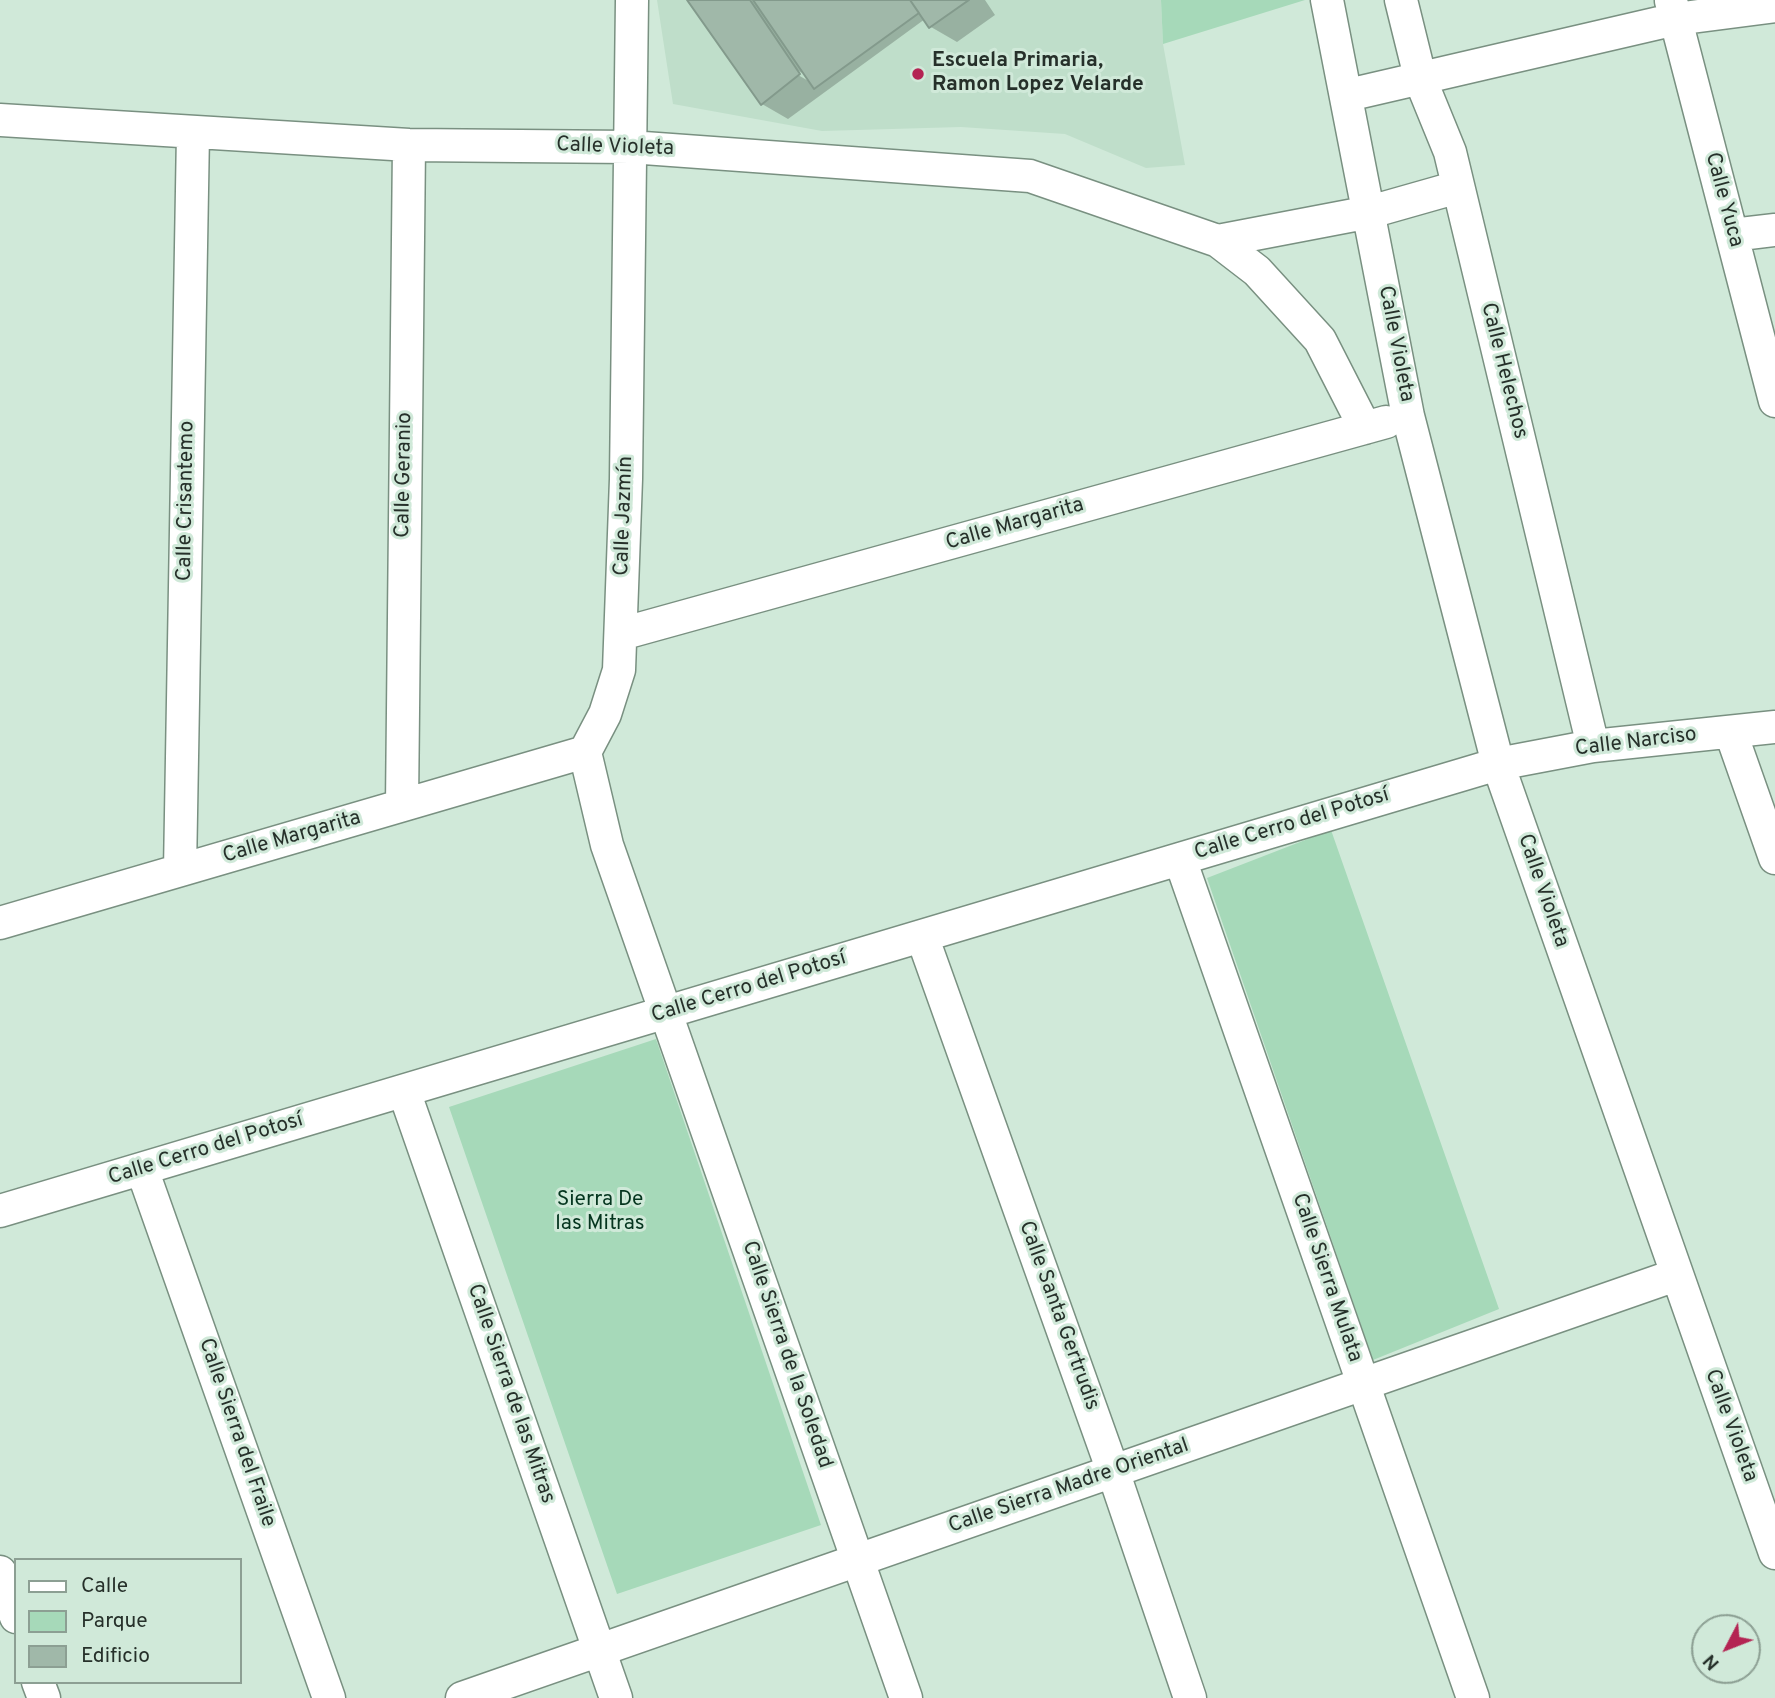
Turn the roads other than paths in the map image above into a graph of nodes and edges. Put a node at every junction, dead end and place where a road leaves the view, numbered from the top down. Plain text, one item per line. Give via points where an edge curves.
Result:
1 (632, 0) edge
2 (1327, 0) edge
3 (1401, 0) edge
4 (1775, 6) edge
5 (1673, 10) edge
6 (1421, 81) junction
7 (1348, 95) junction
8 (0, 120) edge
9 (193, 133) junction
10 (409, 145) junction
11 (630, 147) junction
12 (1458, 187) junction
13 (1370, 212) junction
14 (1775, 230) edge
15 (1732, 235) junction
16 (1218, 241) junction
17 (1775, 401) edge
18 (1408, 416) junction
19 (1366, 428) junction
20 (621, 634) junction
21 (1775, 727) edge
22 (1731, 733) junction
23 (1593, 746) junction
24 (584, 752) junction
25 (1498, 764) junction
26 (402, 806) junction
27 (1775, 858) edge
28 (1180, 859) junction
29 (180, 870) junction
30 (0, 923) edge
31 (922, 936) junction
32 (666, 1012) junction
33 (404, 1091) junction
34 (142, 1169) junction
35 (0, 1211) edge
36 (1676, 1275) junction
37 (1363, 1384) junction
38 (1113, 1471) junction
39 (1775, 1553) edge
40 (857, 1560) junction
41 (0, 1572) edge
42 (14, 1611) edge
43 (600, 1650) junction
44 (329, 1698) edge
45 (461, 1698) edge
46 (617, 1698) edge
47 (906, 1698) edge
48 (1190, 1698) edge
49 (1473, 1698) edge

1 - 11 street, Calle Jazmín
2 - 7 street, Calle Violeta
3 - 6 street, Calle Helechos
4 - 5 street
5 - 6 street
5 - 15 street, Calle Yuca
6 - 7 street
6 - 12 street, Calle Helechos via 1450,152
7 - 13 street, Calle Violeta
8 - 9 street, Calle Violeta
9 - 10 street, Calle Violeta
9 - 29 street, Calle Crisantemo
10 - 11 street, Calle Violeta
10 - 26 street, Calle Geranio
11 - 16 street, Calle Violeta via 1030,176
11 - 20 street, Calle Jazmín
12 - 13 street, Calle Violeta
12 - 23 street, Calle Helechos
13 - 16 street, Calle Violeta
13 - 18 street, Calle Violeta
14 - 15 street
15 - 17 street, Calle Yuca
16 - 19 street, Calle Violeta via 1257,271 1321,340
18 - 19 street, Calle Margarita
18 - 25 street, Calle Violeta
19 - 20 street, Calle Margarita
20 - 24 street, Calle Jazmín via 619,670 605,714
21 - 22 street, Calle Narciso
22 - 23 street, Calle Narciso
22 - 27 street
23 - 25 street, Calle Narciso
24 - 26 street, Calle Margarita
24 - 32 street via 607,845
25 - 28 street, Calle Cerro del Potosí
25 - 36 street, Calle Violeta
26 - 29 street, Calle Margarita
28 - 31 street, Calle Cerro del Potosí
28 - 37 street, Calle Sierra Mulata
29 - 30 street, Calle Margarita
31 - 32 street, Calle Cerro del Potosí
31 - 38 street, Calle Santa Gertrudis
32 - 33 street, Calle Cerro del Potosí
32 - 40 street, Calle Sierra de la Soledad
33 - 34 street, Calle Cerro del Potosí
33 - 43 street, Calle Sierra de las Mitras
34 - 35 street, Calle Cerro del Potosí
34 - 44 street, Calle Sierra del Fraile
36 - 37 street, Calle Sierra Madre Oriental
36 - 39 street, Calle Violeta
37 - 38 street, Calle Sierra Madre Oriental
37 - 49 street, Calle Sierra Mulata
38 - 40 street, Calle Sierra Madre Oriental
38 - 48 street, Calle Santa Gertrudis
40 - 43 street, Calle Sierra Madre Oriental
40 - 47 street, Calle Sierra de la Soledad
41 - 42 street
43 - 45 street, Calle Sierra Madre Oriental
43 - 46 street, Calle Sierra de las Mitras

